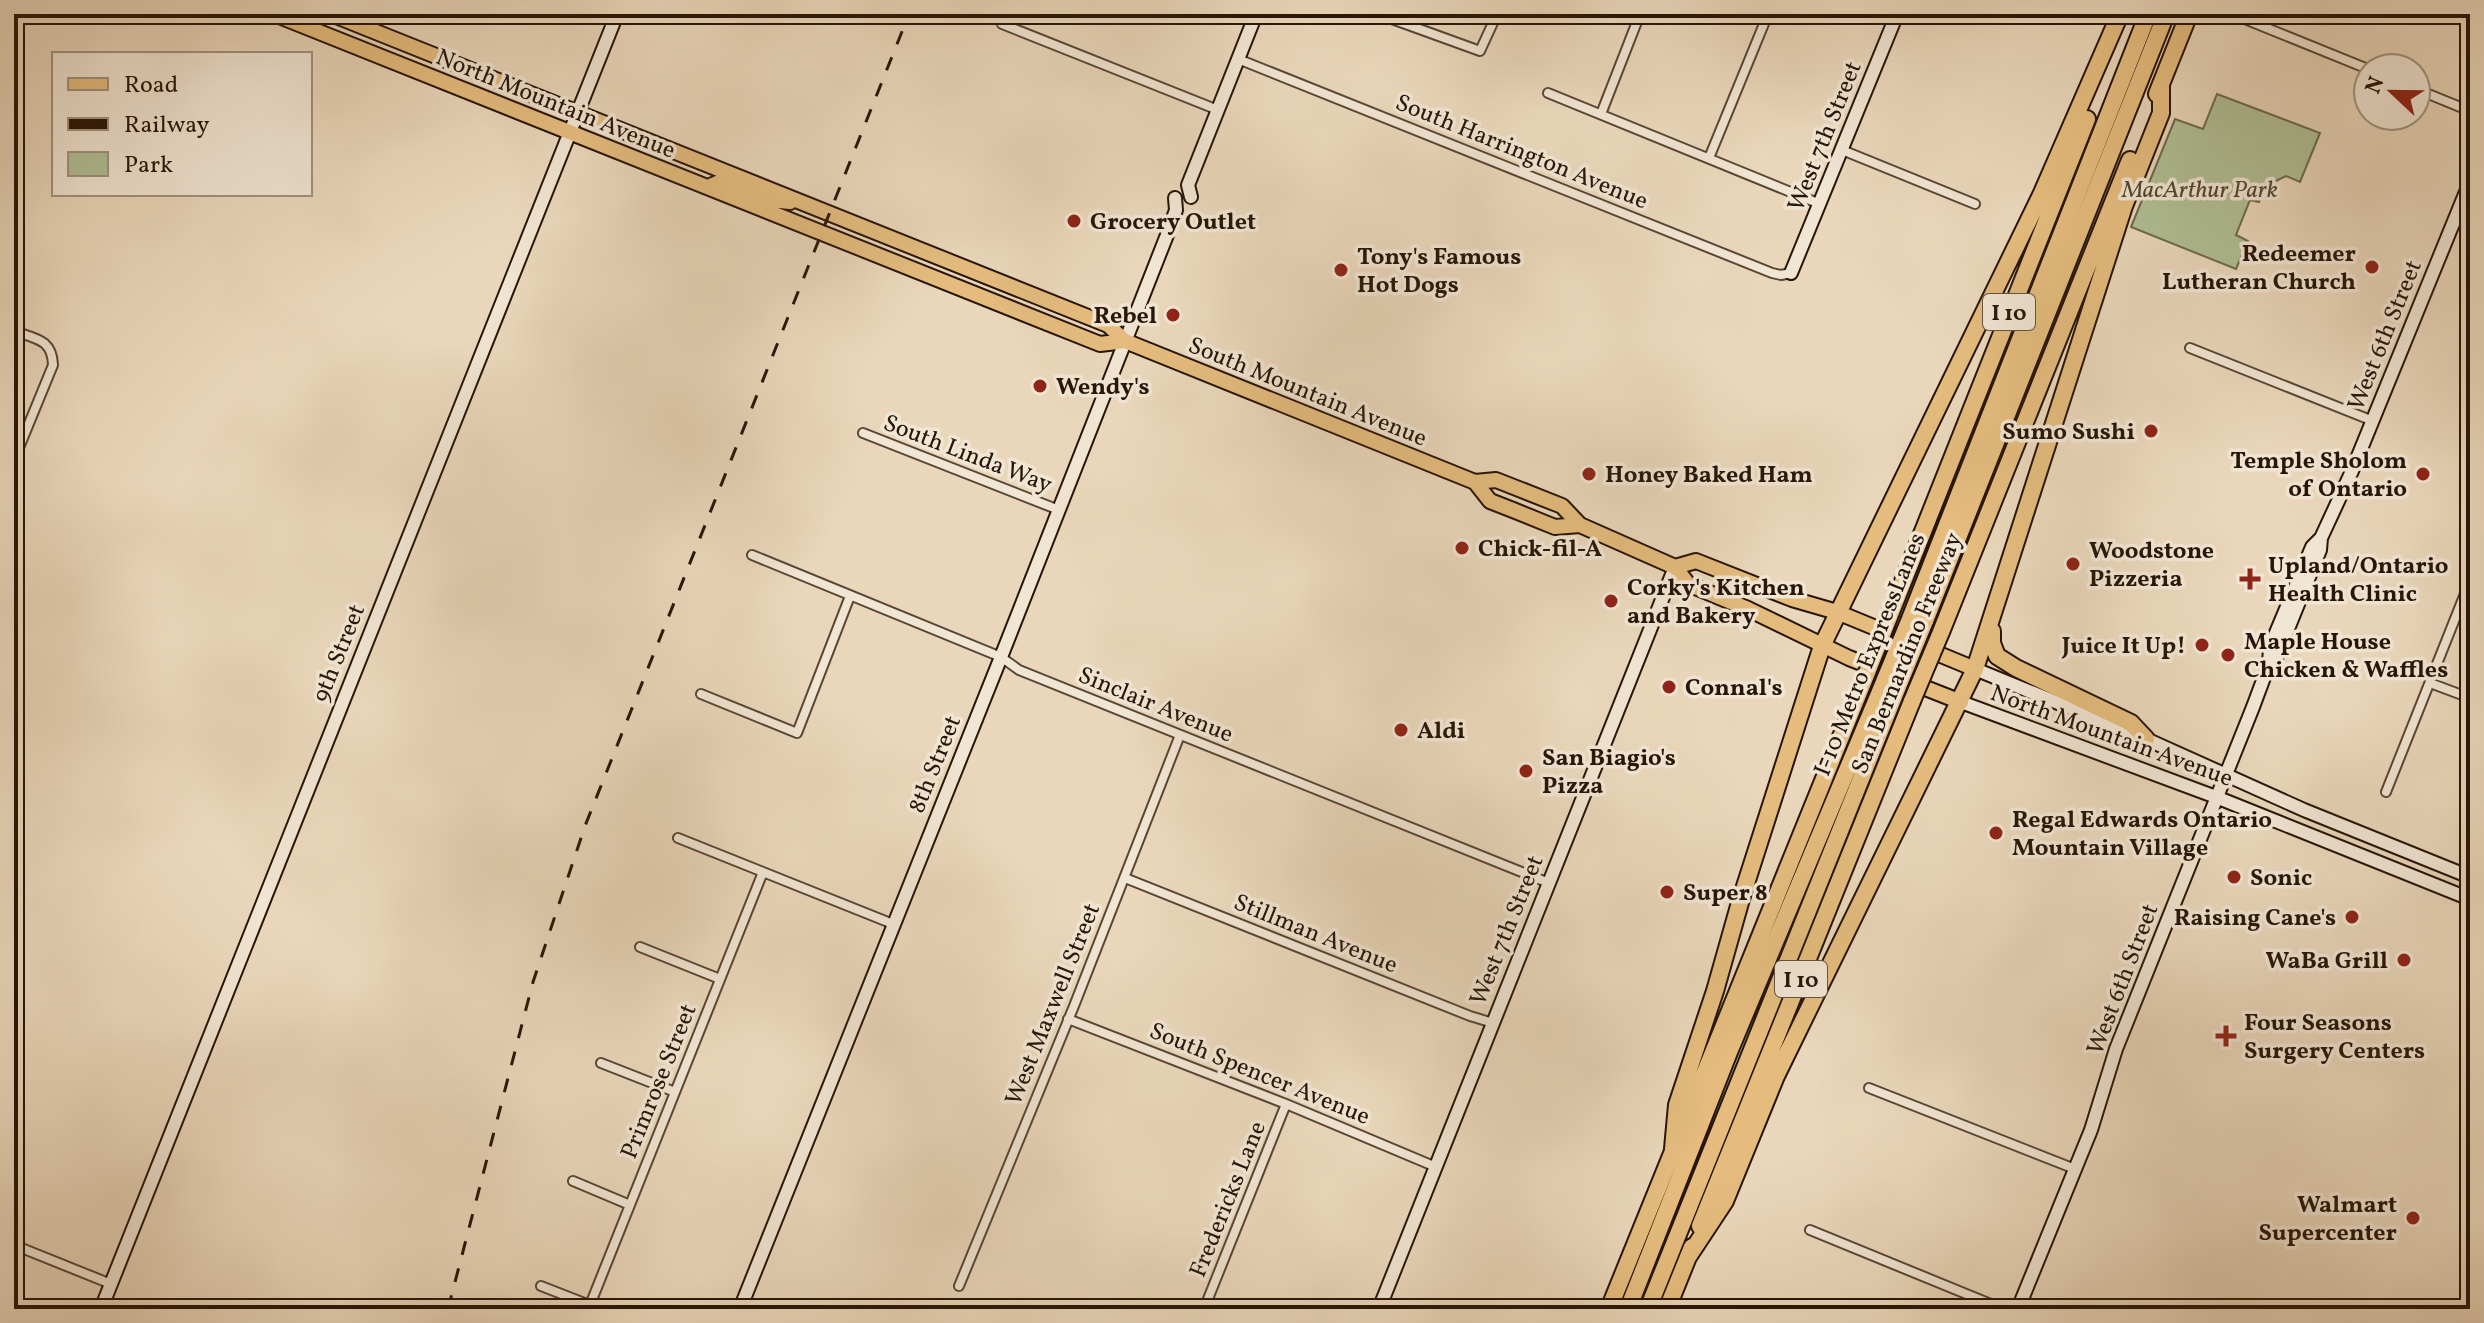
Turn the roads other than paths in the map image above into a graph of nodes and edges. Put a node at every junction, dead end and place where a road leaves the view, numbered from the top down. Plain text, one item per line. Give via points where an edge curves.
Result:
1 (274, 14) edge
2 (331, 14) edge
3 (617, 14) edge
4 (1256, 14) edge
5 (1378, 14) edge
6 (1497, 14) edge
7 (1640, 14) edge
8 (1768, 14) edge
9 (1897, 14) edge
10 (2120, 14) edge
11 (2130, 14) edge
12 (2148, 14) edge
13 (2166, 14) edge
14 (2189, 14) edge
15 (2247, 20) dead end
16 (1002, 24) dead end
17 (321, 32) junction
18 (426, 53) junction
19 (1238, 59) junction
20 (2352, 63) edge
21 (419, 71) junction
22 (495, 80) junction
23 (2161, 84) junction
24 (1548, 93) dead end
25 (2432, 96) edge
26 (1218, 110) junction
27 (2470, 111) edge
28 (578, 112) junction
29 (1601, 114) junction
30 (570, 131) junction
31 (1842, 150) junction
32 (1200, 152) junction
33 (1709, 158) junction
34 (643, 162) junction
35 (717, 168) junction
36 (2085, 171) junction
37 (2470, 171) edge
38 (708, 187) junction
39 (2468, 187) edge
40 (803, 202) junction
41 (1820, 204) junction
42 (1975, 204) dead end
43 (829, 213) joint
44 (2085, 220) junction
45 (821, 234) joint
46 (1167, 235) junction
47 (854, 247) junction
48 (981, 273) junction
49 (1791, 273) joint
50 (2022, 280) junction
51 (980, 296) junction
52 (1043, 299) junction
53 (14, 331) edge
54 (1125, 341) junction
55 (2190, 348) dead end
56 (2373, 421) junction
57 (863, 433) dead end
58 (14, 460) edge
59 (2000, 480) junction
60 (1475, 482) junction
61 (1059, 510) junction
62 (1580, 525) junction
63 (752, 555) dead end
64 (1675, 567) junction
65 (2470, 581) edge
66 (850, 596) junction
67 (1837, 612) junction
68 (1917, 620) junction
69 (1992, 621) junction
70 (1822, 646) junction
71 (1001, 657) junction
72 (1975, 669) junction
73 (2430, 683) junction
74 (1888, 692) junction
75 (701, 694) dead end
76 (2470, 698) edge
77 (1961, 702) junction
78 (1180, 735) junction
79 (2146, 739) junction
80 (2224, 775) junction
81 (2386, 792) dead end
82 (2216, 797) junction
83 (678, 838) dead end
84 (763, 872) junction
85 (2470, 877) edge
86 (1125, 878) junction
87 (1549, 883) junction
88 (2470, 899) edge
89 (893, 924) junction
90 (1761, 930) junction
91 (640, 947) dead end
92 (720, 979) junction
93 (1793, 999) junction
94 (1068, 1019) junction
95 (1493, 1023) junction
96 (1729, 1052) junction
97 (601, 1063) dead end
98 (1740, 1080) junction
99 (1869, 1088) dead end
100 (675, 1092) junction
101 (1286, 1104) junction
102 (1673, 1149) junction
103 (1436, 1167) junction
104 (2075, 1169) junction
105 (573, 1181) dead end
106 (630, 1205) junction
107 (1810, 1230) dead end
108 (14, 1245) edge
109 (1688, 1257) junction
110 (111, 1284) junction
111 (541, 1286) dead end
112 (959, 1286) dead end
113 (590, 1305) junction
114 (101, 1309) edge
115 (600, 1309) edge
116 (740, 1309) edge
117 (1204, 1309) edge
118 (1379, 1309) edge
119 (1609, 1309) edge
120 (1628, 1309) edge
121 (1648, 1309) edge
122 (1667, 1309) edge
123 (2003, 1309) edge
124 (2018, 1309) edge

1 - 17 main road, North Mountain Avenue
2 - 18 main road, North Mountain Avenue
3 - 28 street, 9th Street
4 - 19 street, 8th Street
5 - 6 street via 1480,51
7 - 29 street
8 - 33 street
9 - 31 street, West 7th Street
10 - 67 highway via 2042,193
11 - 50 highway, San Bernardino Freeway / I 10
12 - 36 highway, I-10 Metro ExpressLanes
13 - 44 highway, I-10 Metro ExpressLanes
14 - 23 highway, San Bernardino Freeway / I 10
15 - 20 street
16 - 26 street
17 - 18 main road via 348,34 411,59
17 - 21 main road, North Mountain Avenue
18 - 22 main road, North Mountain Avenue
19 - 26 street, 8th Street
19 - 49 street, South Harrington Avenue via 1772,273
21 - 22 main road via 434,66 471,81
21 - 30 main road, North Mountain Avenue
22 - 28 main road, North Mountain Avenue
23 - 59 highway, San Bernardino Freeway / I 10
23 - 69 highway via 2161,113 2124,206
24 - 29 street
25 - 27 street
26 - 32 street, 8th Street
28 - 30 street, 9th Street
28 - 35 main road, North Mountain Avenue
29 - 33 street
30 - 34 main road, North Mountain Avenue
30 - 110 street, 9th Street
31 - 41 street, West 7th Street
31 - 42 street
32 - 46 street, 8th Street via 1191,158 1164,223
32 - 46 street, 8th Street via 1204,164 1191,197 1177,229
33 - 41 street
34 - 35 main road via 681,166 704,176
34 - 38 main road, North Mountain Avenue
35 - 40 main road, North Mountain Avenue
36 - 50 highway
36 - 68 highway, I-10 Metro ExpressLanes
37 - 39 street, West 6th Street
38 - 40 main road via 722,181 770,200
38 - 45 main road, North Mountain Avenue
39 - 56 street, West 6th Street
40 - 43 main road, North Mountain Avenue
41 - 49 street, West 7th Street
43 - 48 main road, South Mountain Avenue
44 - 59 highway
44 - 68 highway, I-10 Metro ExpressLanes
45 - 47 main road, South Mountain Avenue
46 - 54 street, 8th Street
47 - 48 main road via 881,247 970,283
47 - 51 main road, South Mountain Avenue
48 - 52 main road, South Mountain Avenue
50 - 90 highway, San Bernardino Freeway / I 10, bridge
51 - 52 main road via 994,291
51 - 54 main road, South Mountain Avenue via 1100,344
52 - 54 main road, South Mountain Avenue via 1108,325
53 - 58 street via 47,344 53,353 53,365
54 - 60 main road, South Mountain Avenue
54 - 61 street, 8th Street
55 - 56 street
56 - 80 street, West 6th Street
57 - 61 street, South Linda Way
59 - 93 highway, San Bernardino Freeway / I 10, bridge
60 - 62 main road, South Mountain Avenue via 1496,480 1562,506
60 - 62 main road, South Mountain Avenue via 1501,506 1555,527
61 - 71 street, 8th Street
62 - 64 main road, South Mountain Avenue
63 - 66 street, Sinclair Avenue
64 - 67 main road, South Mountain Avenue via 1696,561
64 - 70 main road, South Mountain Avenue via 1688,584
64 - 87 street, West 7th Street
65 - 73 street
66 - 71 street, Sinclair Avenue
66 - 75 street via 797,733
67 - 70 highway
67 - 72 main road, South Mountain Avenue
68 - 74 highway, I-10 Metro ExpressLanes, bridge
69 - 72 highway
69 - 79 highway via 1997,656 2131,723
70 - 77 main road, South Mountain Avenue
70 - 102 highway via 1677,1105
71 - 78 street, Sinclair Avenue via 1019,670
71 - 89 street, 8th Street
72 - 77 highway
72 - 79 street, North Mountain Avenue
73 - 76 street
73 - 81 street
74 - 96 highway, I-10 Metro ExpressLanes
74 - 98 highway, I-10 Metro ExpressLanes
77 - 82 street, North Mountain Avenue
77 - 109 highway via 1776,1076 1725,1201
78 - 86 street, West Maxwell Street
78 - 87 street, Sinclair Avenue
79 - 80 street, North Mountain Avenue
80 - 82 street, West 6th Street
80 - 85 street, North Mountain Avenue
82 - 88 street, North Mountain Avenue
82 - 104 street, West 6th Street via 2116,1049
83 - 84 street
84 - 89 street
84 - 92 street, Primrose Street
86 - 94 street, West Maxwell Street
86 - 95 street, Stillman Avenue
87 - 95 street, West 7th Street
89 - 116 street, 8th Street
90 - 96 highway
90 - 102 highway, San Bernardino Freeway / I 10
91 - 92 street
92 - 100 street, Primrose Street
93 - 98 highway
93 - 109 highway, San Bernardino Freeway / I 10
94 - 101 street, South Spencer Avenue
94 - 112 street, West Maxwell Street
95 - 103 street, West 7th Street
96 - 120 highway, I-10 Metro ExpressLanes
97 - 100 street
98 - 121 highway, I-10 Metro ExpressLanes
99 - 104 street
100 - 106 street, Primrose Street
101 - 103 street, South Spencer Avenue
101 - 117 street, Fredericks Lane
102 - 119 highway, San Bernardino Freeway / I 10
103 - 118 street, West 7th Street
104 - 124 street, West 6th Street
105 - 106 street
106 - 113 street, Primrose Street
107 - 123 street
108 - 110 street
109 - 122 highway, San Bernardino Freeway / I 10
110 - 114 street, 9th Street
111 - 113 street
113 - 115 street

